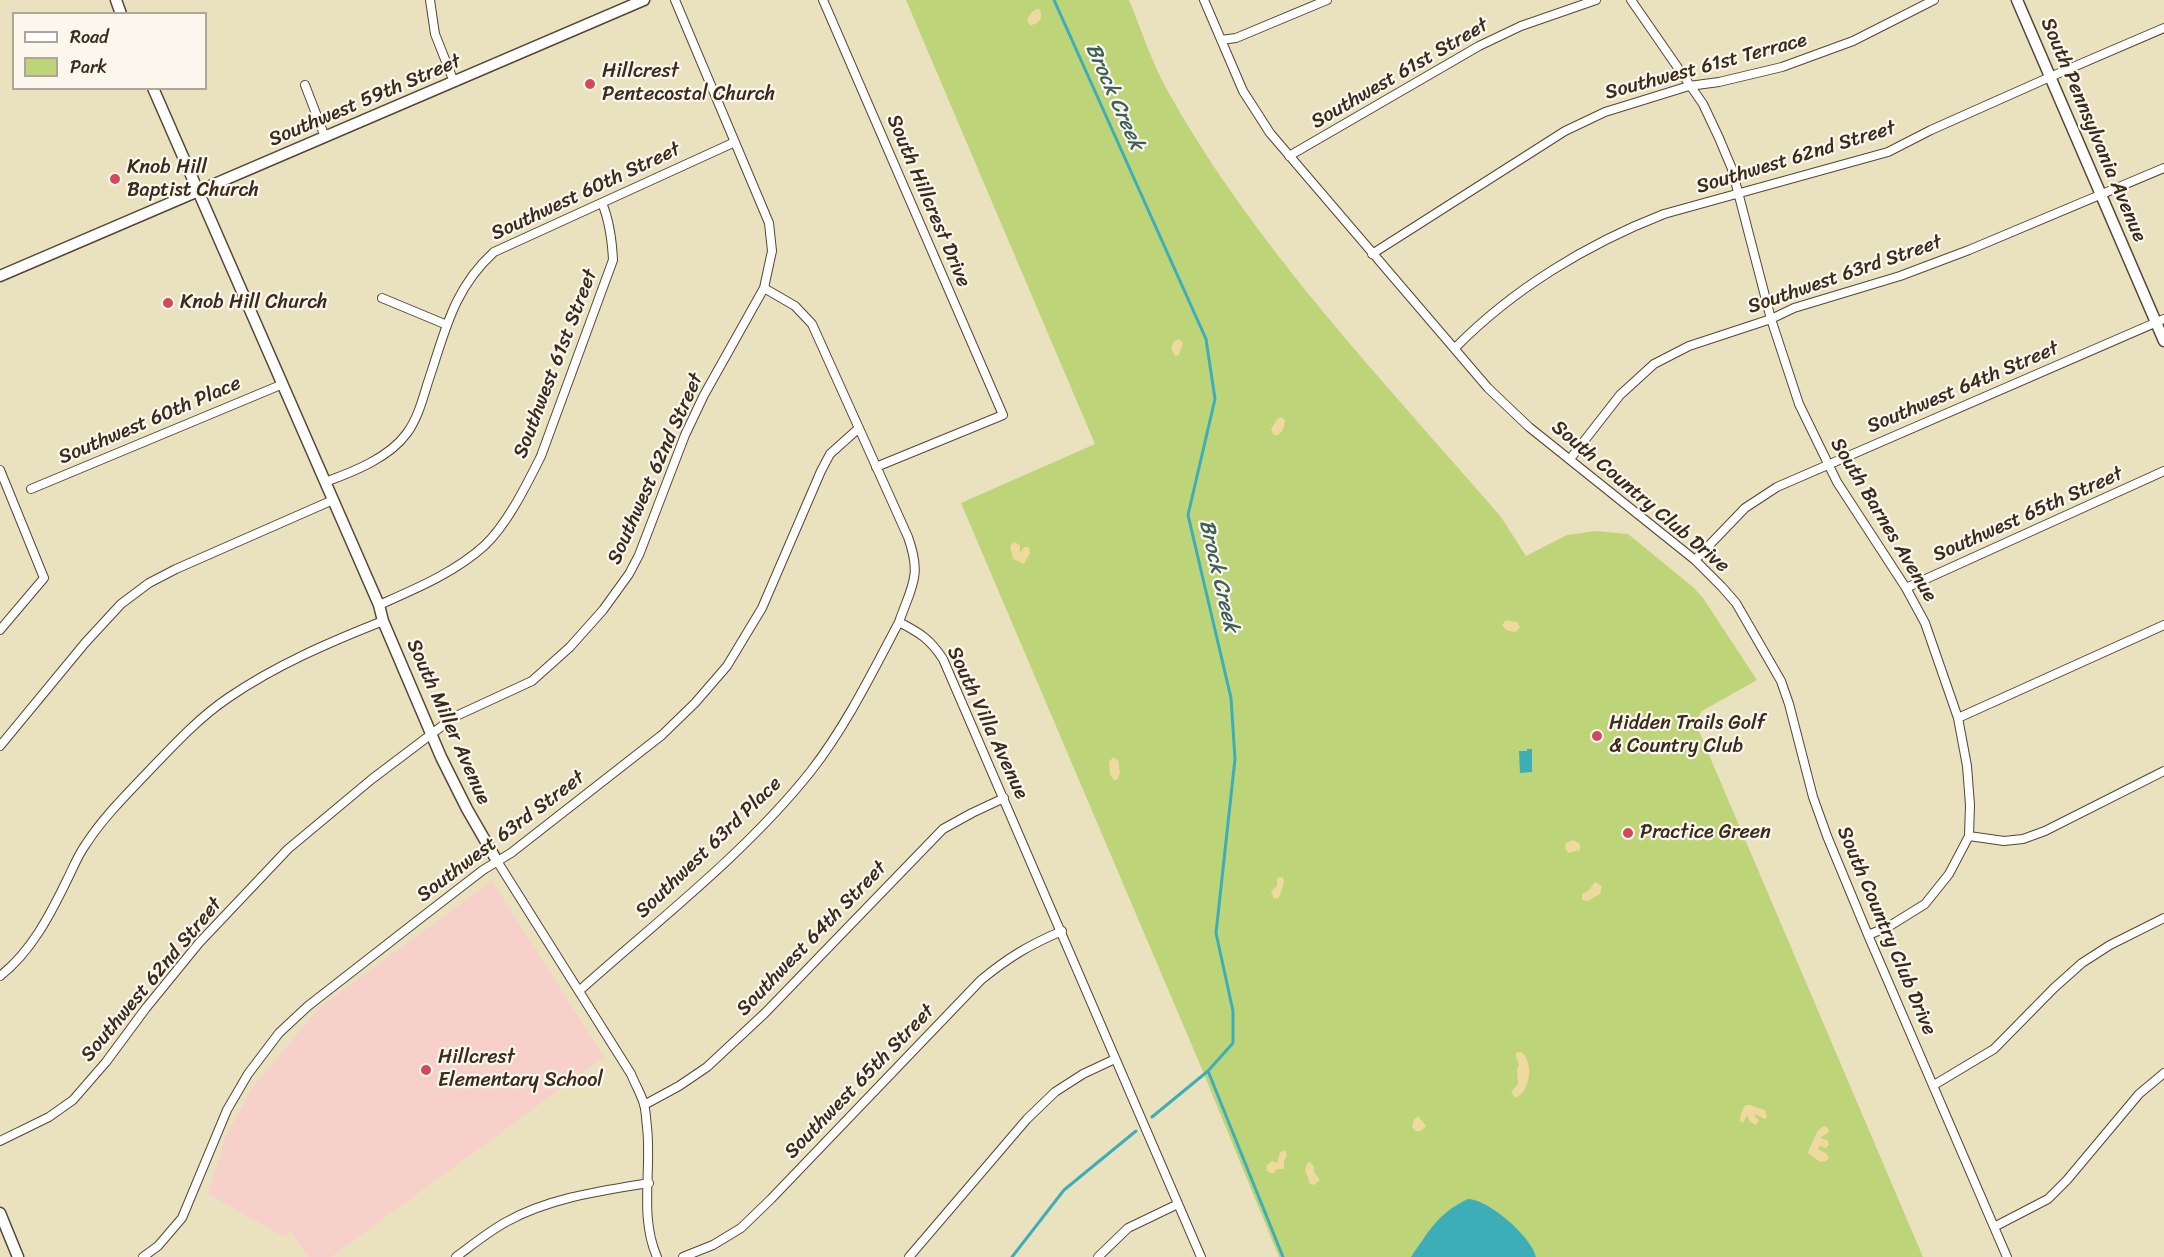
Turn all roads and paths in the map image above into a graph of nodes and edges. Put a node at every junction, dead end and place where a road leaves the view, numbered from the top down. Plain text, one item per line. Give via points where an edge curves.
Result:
1 (430, 0) edge
2 (644, 0) edge
3 (675, 0) edge
4 (823, 0) edge
5 (1204, 0) edge
6 (1327, 0) edge
7 (1596, 0) edge
8 (1631, 0) edge
9 (1934, 0) edge
10 (2017, 0) edge
11 (2164, 28) edge
12 (1221, 40) junction
13 (2050, 77) junction
14 (454, 82) junction
15 (305, 85) dead end
16 (1689, 86) junction
17 (154, 90) edge
18 (325, 137) junction
19 (735, 142) junction
20 (1288, 156) junction
21 (2164, 168) edge
22 (198, 191) junction
23 (1738, 194) junction
24 (2100, 195) junction
25 (602, 203) junction
26 (1372, 254) junction
27 (0, 276) edge
28 (764, 288) junction
29 (382, 298) dead end
30 (1772, 319) junction
31 (2160, 321) edge
32 (447, 325) junction
33 (2164, 341) edge
34 (1455, 348) junction
35 (283, 384) junction
36 (859, 428) junction
37 (1570, 459) junction
38 (1828, 464) junction
39 (876, 467) junction
40 (0, 470) edge
41 (2164, 471) edge
42 (326, 482) junction
43 (31, 489) dead end
44 (333, 500) junction
45 (1695, 560) junction
46 (1906, 588) junction
47 (379, 605) junction
48 (383, 621) junction
49 (899, 622) junction
50 (2164, 625) edge
51 (0, 630) edge
52 (1958, 718) junction
53 (433, 734) junction
54 (0, 746) edge
55 (2164, 771) edge
56 (1004, 798) junction
57 (1969, 836) junction
58 (497, 861) junction
59 (2164, 918) edge
60 (1062, 931) junction
61 (1868, 935) junction
62 (0, 976) edge
63 (579, 991) junction
64 (1116, 1059) junction
65 (2164, 1073) edge
66 (1934, 1085) junction
67 (644, 1105) junction
68 (0, 1141) edge
69 (649, 1183) junction
70 (1178, 1204) junction
71 (0, 1214) edge
72 (1994, 1227) junction
73 (18, 1257) edge
74 (143, 1257) edge
75 (456, 1257) edge
76 (657, 1257) edge
77 (683, 1257) edge
78 (909, 1257) edge
79 (1098, 1257) edge
80 (1201, 1257) edge
81 (2007, 1257) edge

1 - 14 street via 435,34
2 - 14 main road, Southwest 59th Street
3 - 19 street
4 - 39 street, South Hillcrest Drive via 1003,415
5 - 12 street, South Country Club Drive
6 - 12 street via 1236,38
7 - 20 street, Southwest 61st Street via 1521,26 1479,46
8 - 16 street, South Barnes Avenue
9 - 16 street, Southwest 61st Terrace via 1853,41 1782,67
10 - 13 main road, South Pennsylvania Avenue
11 - 13 street, Southwest 62nd Street
12 - 20 street, South Country Club Drive via 1243,91
13 - 23 street, Southwest 62nd Street via 1888,152
13 - 24 main road, South Pennsylvania Avenue
14 - 18 main road, Southwest 59th Street
15 - 18 street
16 - 23 street, South Barnes Avenue via 1719,138
16 - 26 street, Southwest 61st Terrace via 1605,112 1565,131
17 - 22 main road, South Miller Avenue
18 - 22 main road, Southwest 59th Street
19 - 25 street, Southwest 60th Street
19 - 28 street via 769,223 770,266
20 - 26 street, South Country Club Drive
21 - 24 street, Southwest 63rd Street
22 - 27 main road, Southwest 59th Street
22 - 35 main road, South Miller Avenue
23 - 30 street, South Barnes Avenue
23 - 34 street, Southwest 62nd Street via 1664,214 1574,256 1477,325
24 - 30 street, Southwest 63rd Street via 1969,250 1794,308
24 - 31 main road, South Pennsylvania Avenue
25 - 32 street, Southwest 60th Street via 494,252 478,266 457,298
25 - 47 street, Southwest 61st Street via 608,215 613,260 530,478 485,545 451,570
26 - 34 street, South Country Club Drive
28 - 36 street via 795,306 812,324
28 - 53 street, Southwest 62nd Street via 685,435 639,555 603,610 532,681 454,717
29 - 32 street
30 - 37 street, Southwest 63rd Street via 1689,345 1654,364 1620,394
30 - 38 street, South Barnes Avenue via 1799,404
31 - 33 main road, South Pennsylvania Avenue
31 - 38 street, Southwest 64th Street
32 - 42 street, Southwest 60th Street via 420,407 407,433 365,467
34 - 37 street, South Country Club Drive via 1488,388
35 - 42 main road, South Miller Avenue
35 - 43 street, Southwest 60th Place
36 - 39 street
36 - 58 street, Southwest 63rd Street via 830,454 820,471 762,608 727,666 662,735
37 - 45 street, South Country Club Drive
38 - 45 street, Southwest 64th Street via 1778,487 1745,508
38 - 46 street, South Barnes Avenue
39 - 49 street via 915,558 915,578
40 - 51 street via 44,578
41 - 46 street, Southwest 65th Street
42 - 44 main road, South Miller Avenue
44 - 47 main road, South Miller Avenue
44 - 54 street via 149,583 121,604
45 - 61 street, South Country Club Drive via 1736,603 1781,681 1813,797
46 - 52 street, South Barnes Avenue via 1925,623
47 - 48 main road, South Miller Avenue
48 - 53 main road, South Miller Avenue
48 - 62 street via 259,679 199,721 108,814 84,846 33,941
49 - 56 street, South Villa Avenue via 923,634 944,659
49 - 63 street, Southwest 63rd Place via 833,740 810,772 756,832
50 - 52 street
52 - 57 street, South Barnes Avenue via 1967,766
53 - 58 main road, South Miller Avenue via 466,809
53 - 68 street, Southwest 62nd Street via 288,849 199,943 73,1100 49,1117
55 - 57 street via 2023,839 2004,841
56 - 60 street, South Villa Avenue
56 - 67 street, Southwest 64th Street via 943,830 707,1067
57 - 61 street, South Barnes Avenue via 1949,874 1925,904
58 - 63 street, South Miller Avenue
58 - 74 street, Southwest 63rd Street via 279,1033 227,1110 182,1218
59 - 66 street via 2082,963 1994,1048
60 - 64 street, South Villa Avenue
60 - 77 street, Southwest 65th Street via 1028,945 981,980 741,1228
61 - 66 street, South Country Club Drive
63 - 67 street, South Miller Avenue via 631,1074
64 - 70 street, South Villa Avenue
64 - 78 street via 1055,1092 1034,1112
65 - 72 street via 2139,1094 2048,1199
66 - 72 street, South Country Club Drive
67 - 69 street, South Miller Avenue
69 - 75 street via 596,1191 538,1207
69 - 76 street, South Miller Avenue via 646,1214 650,1242
70 - 79 street via 1128,1228
70 - 80 street, South Villa Avenue
71 - 73 main road
72 - 81 street, South Country Club Drive

